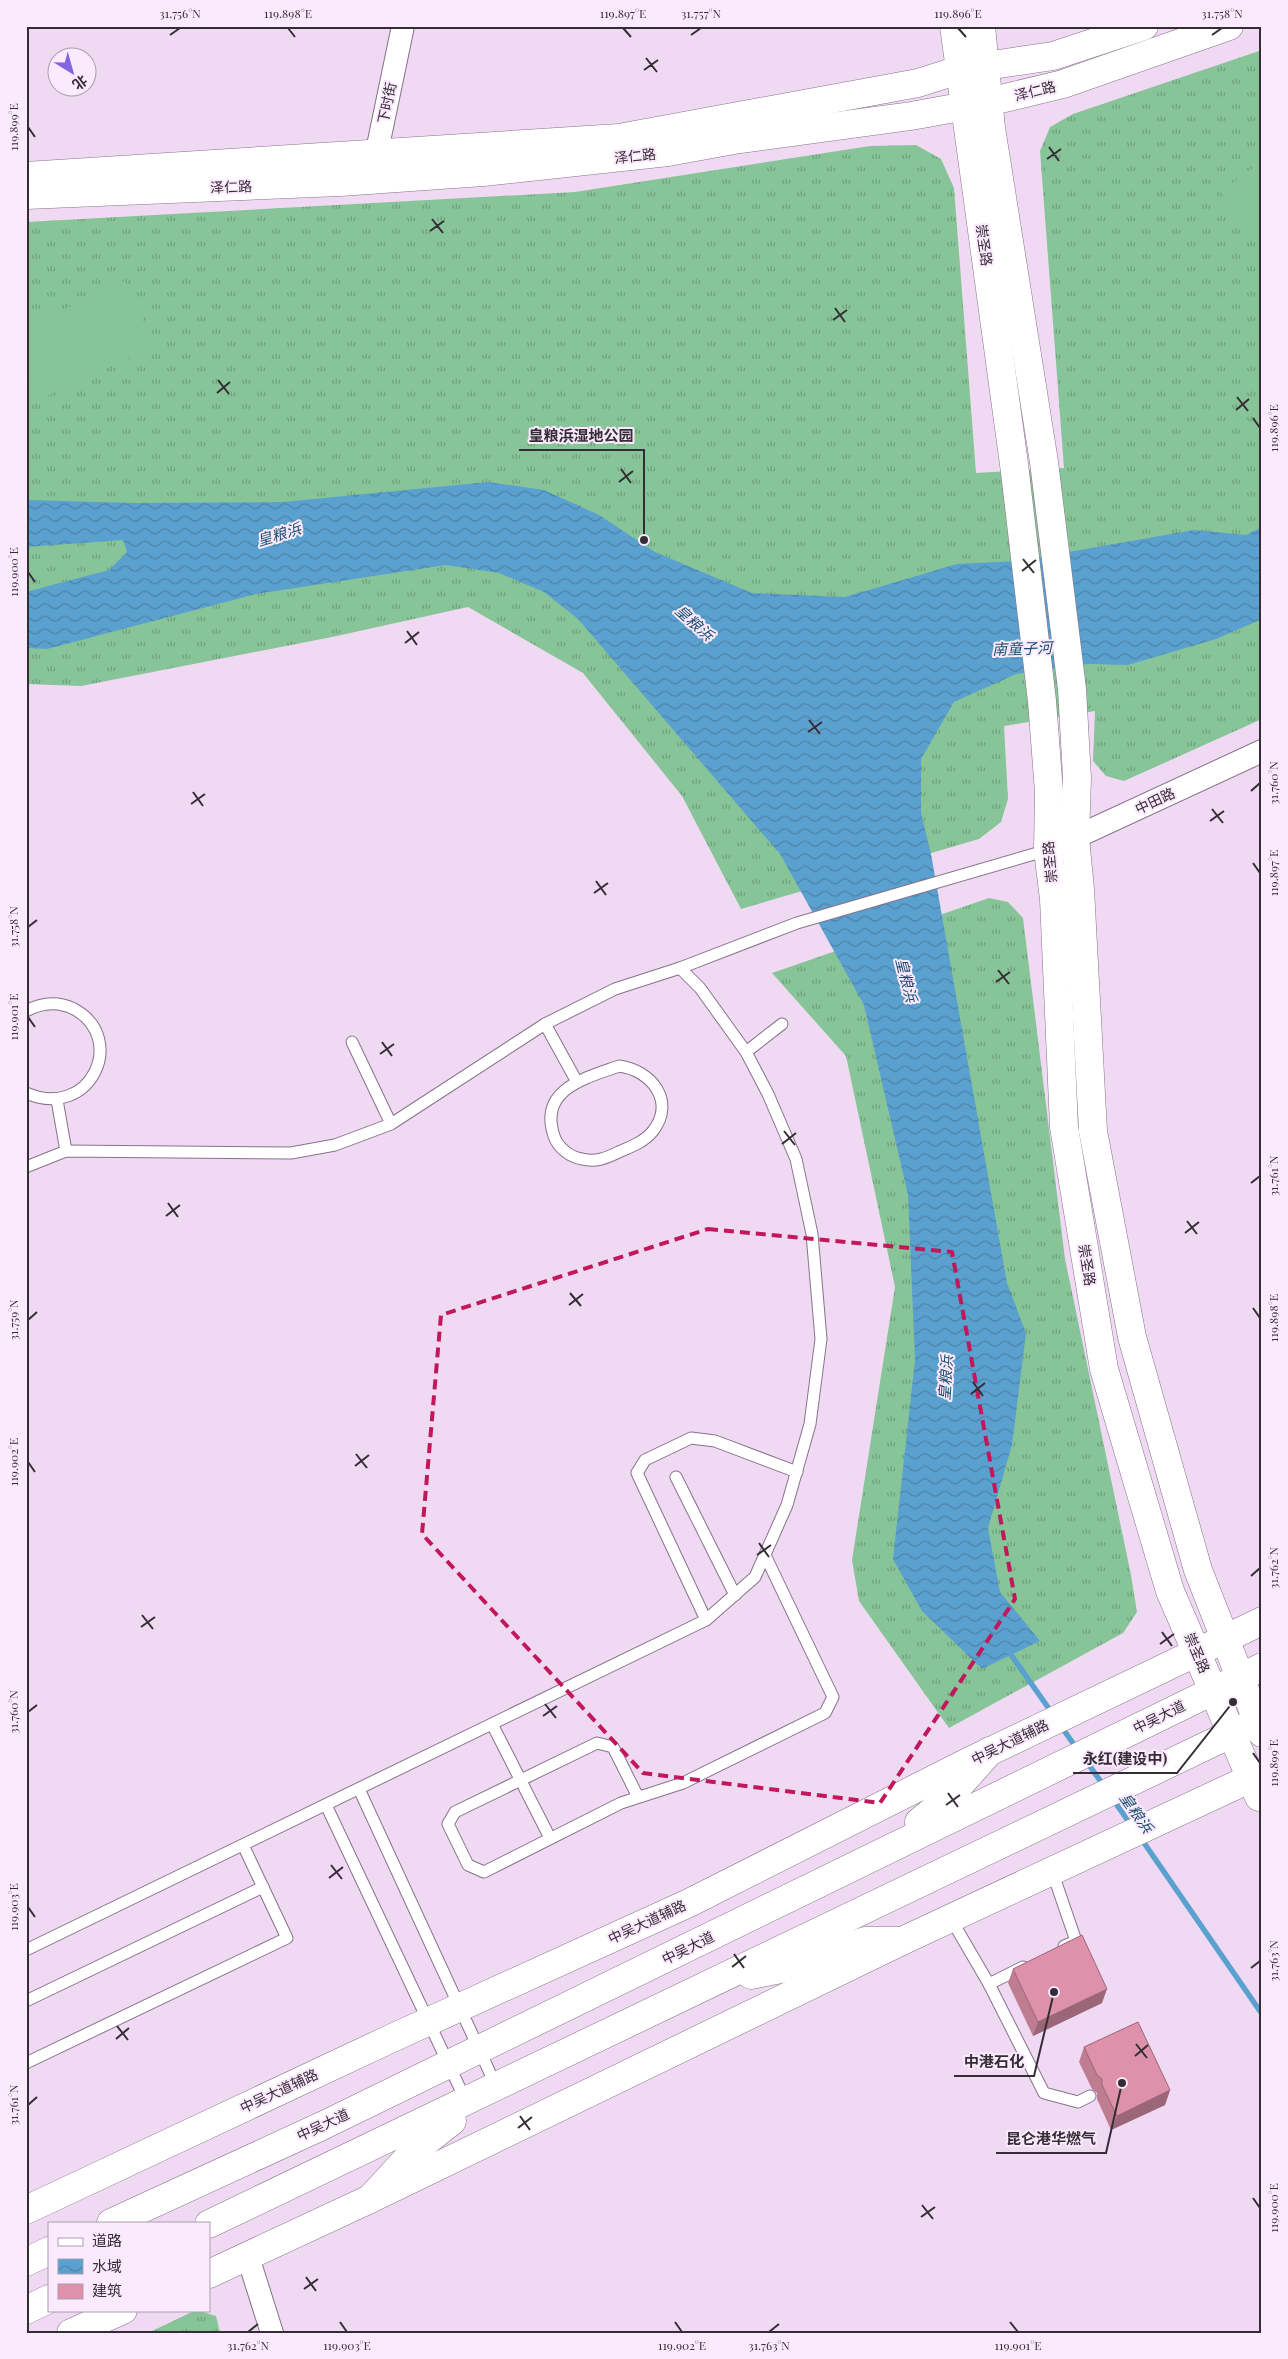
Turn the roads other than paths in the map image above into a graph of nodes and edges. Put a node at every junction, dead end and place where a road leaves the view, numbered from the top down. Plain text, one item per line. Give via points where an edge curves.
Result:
1 (403, 26) edge
2 (954, 26) edge
3 (981, 26) edge
4 (1144, 26) edge
5 (1230, 26) edge
6 (972, 68) junction
7 (976, 103) junction
8 (373, 167) junction
9 (26, 176) edge
10 (26, 195) edge
11 (1262, 751) edge
12 (1075, 838) junction
13 (1048, 850) junction
14 (680, 968) junction
15 (26, 1011) edge
16 (545, 1024) junction
17 (782, 1024) dead end
18 (352, 1042) dead end
19 (746, 1052) junction
20 (577, 1082) junction
21 (26, 1093) edge
22 (57, 1100) junction
23 (392, 1124) junction
24 (66, 1151) junction
25 (26, 1168) edge
26 (796, 1472) junction
27 (676, 1477) dead end
28 (765, 1555) junction
29 (735, 1595) junction
30 (706, 1620) junction
31 (1262, 1621) edge
32 (1225, 1640) junction
33 (1197, 1654) junction
34 (1251, 1672) edge
35 (1213, 1691) junction
36 (492, 1724) junction
37 (1260, 1724) edge
38 (1231, 1734) junction
39 (990, 1751) junction
40 (520, 1780) junction
41 (1258, 1781) edge
42 (359, 1789) junction
43 (638, 1797) junction
44 (326, 1805) junction
45 (550, 1838) junction
46 (243, 1845) junction
47 (880, 1852) junction
48 (1052, 1871) junction
49 (263, 1887) junction
50 (951, 1919) junction
51 (902, 1941) junction
52 (26, 1950) edge
53 (1050, 1954) edge
54 (1032, 1962) edge
55 (716, 1982) junction
56 (989, 1984) junction
57 (26, 2001) edge
58 (460, 2007) junction
59 (428, 2021) junction
60 (479, 2050) junction
61 (26, 2063) edge
62 (449, 2065) junction
63 (496, 2086) junction
64 (1090, 2096) dead end
65 (466, 2101) junction
66 (370, 2199) junction
67 (26, 2210) edge
68 (113, 2222) edge
69 (210, 2224) edge
70 (48, 2251) edge
71 (248, 2257) junction
72 (26, 2262) edge
73 (210, 2274) edge
74 (48, 2299) edge
75 (26, 2310) edge
76 (118, 2312) edge
77 (71, 2333) edge
78 (272, 2333) edge

1 - 8 street, 下时街
2 - 6 main road, 崇圣路
3 - 6 main road, 崇圣路
4 - 6 main road, 泽仁路 via 1053,56
5 - 7 main road, 泽仁路 via 1063,84
6 - 7 main road, 崇圣路
6 - 8 main road, 泽仁路 via 918,83 619,138
7 - 8 main road, 泽仁路 via 668,152 483,172
7 - 12 main road, 崇圣路 via 991,128 1044,462 1072,689 1077,778
7 - 13 main road, 崇圣路 via 1042,701 1049,792
8 - 9 main road, 泽仁路
8 - 10 main road, 泽仁路
11 - 12 street, 中田路
12 - 13 street, 中田路
12 - 32 main road, 崇圣路 via 1093,1131 1132,1338 1198,1570
13 - 14 lane via 797,922
13 - 33 main road, 崇圣路 via 1054,899 1064,1127 1104,1369 1170,1591
14 - 16 lane via 615,989
14 - 19 lane via 700,988
15 - 22 lane via 51,1003 67,1006 82,1013 98,1040 100,1057 86,1086
16 - 20 lane
16 - 23 lane
17 - 19 lane
18 - 23 lane
19 - 26 lane via 796,1159 812,1234 821,1339 810,1424
20 - 20 lane via 560,1094 551,1113 555,1140 564,1151 590,1161 604,1159 644,1140 654,1131 659,1119 660,1100 653,1082 644,1073 619,1066
21 - 22 lane via 41,1099
22 - 24 lane
23 - 24 lane via 335,1145 291,1153
24 - 25 lane
26 - 28 lane via 787,1505
26 - 30 lane via 715,1441 691,1438 645,1460 637,1473
27 - 29 lane
28 - 29 lane via 755,1577
28 - 43 lane via 833,1696 825,1713 683,1783
29 - 30 lane
30 - 36 lane
31 - 32 main road, 中吴大道辅路
32 - 33 main road, 中吴大道辅路
32 - 34 main road, 崇圣路
33 - 35 main road, 崇圣路
33 - 39 main road, 中吴大道辅路
34 - 35 main road, 中吴大道
34 - 37 main road, 崇圣路
35 - 38 main road, 崇圣路
35 - 47 main road, 中吴大道
36 - 40 lane
36 - 42 lane
37 - 38 main road
38 - 41 main road, 崇圣路
38 - 55 main road
39 - 47 main road via 947,1799
39 - 58 main road, 中吴大道辅路 via 689,1903
40 - 43 lane via 597,1743 613,1747
40 - 45 lane
40 - 45 lane via 455,1812 448,1824 468,1865 484,1872
41 - 48 main road via 1163,1818
42 - 44 lane
42 - 58 lane
43 - 45 lane via 621,1802
44 - 46 lane
44 - 59 lane
46 - 49 lane
46 - 52 lane
47 - 60 main road, 中吴大道
48 - 50 main road
48 - 53 lane via 1076,1941
49 - 57 lane
49 - 61 lane via 287,1938
50 - 51 main road
50 - 56 lane
51 - 55 main road via 865,1941 791,1967
51 - 66 main road
54 - 56 lane
55 - 63 main road
56 - 64 lane via 1044,2093 1078,2102
58 - 59 main road, 中吴大道辅路
58 - 60 lane
59 - 62 lane
59 - 67 main road, 中吴大道辅路
60 - 62 main road, 中吴大道
60 - 63 lane
62 - 65 lane
62 - 68 main road, 中吴大道
63 - 65 main road
63 - 66 main road via 415,2150
65 - 69 main road
66 - 71 main road
70 - 72 main road
71 - 73 main road
71 - 78 street
74 - 75 main road
76 - 77 main road

